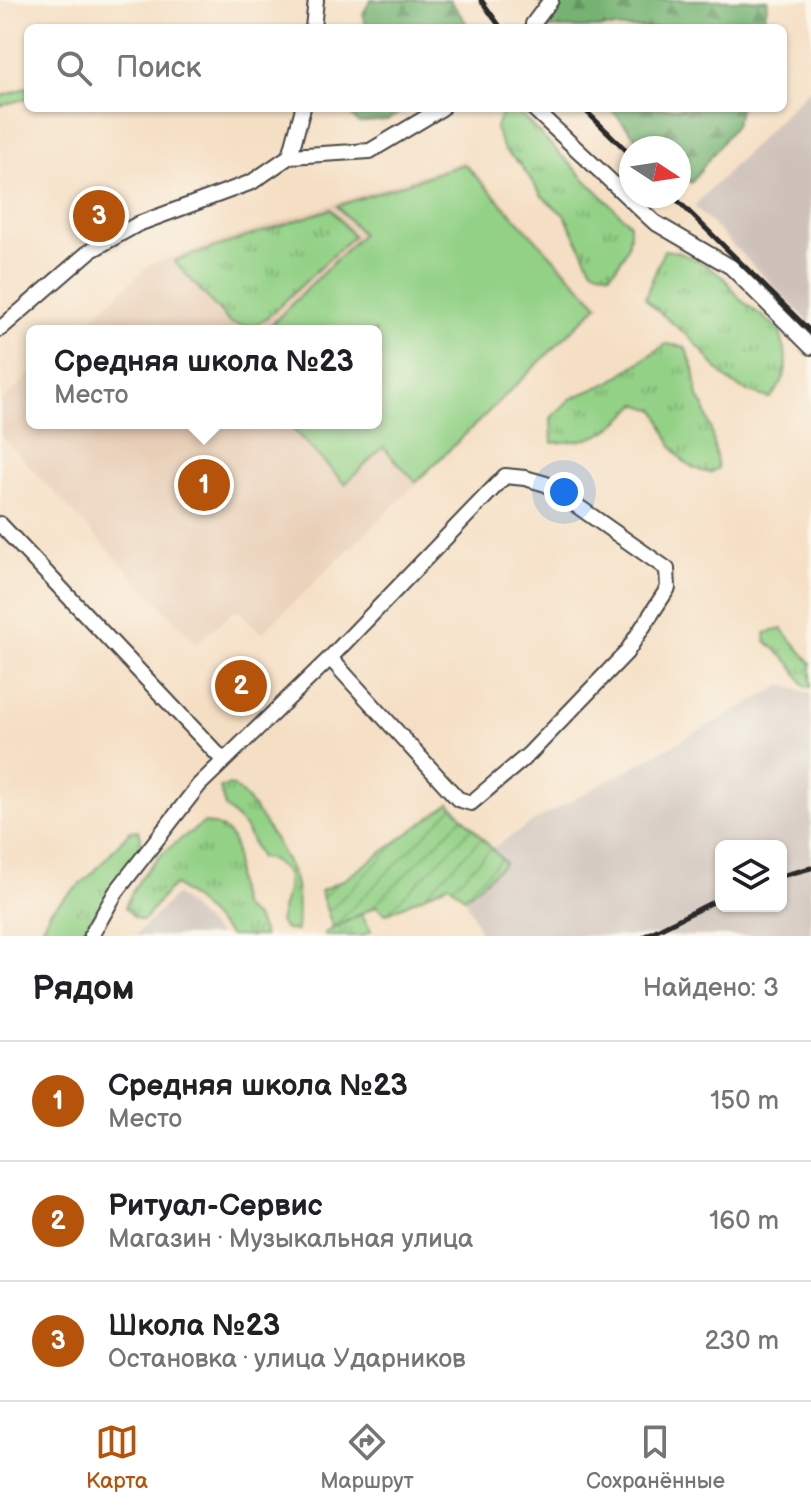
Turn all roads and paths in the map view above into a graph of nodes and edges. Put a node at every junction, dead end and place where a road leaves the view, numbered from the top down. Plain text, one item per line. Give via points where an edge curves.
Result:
1 (316, 0) edge
2 (551, 0) edge
3 (313, 24) edge
4 (533, 24) dead end
5 (302, 112) edge
6 (435, 112) edge
7 (537, 112) edge
8 (290, 156) junction
9 (0, 329) edge
10 (811, 347) edge
11 (0, 524) edge
12 (330, 658) junction
13 (223, 760) junction
14 (91, 936) edge

1 - 3 street
2 - 4 street
5 - 8 street
6 - 8 street via 370,151
7 - 10 street via 654,222 731,267
8 - 9 street via 252,182 138,224 90,251
11 - 13 street
12 - 12 street via 458,799 471,803 529,754 626,653 668,588 667,569 546,484 505,476
12 - 13 street
13 - 14 street via 116,892

